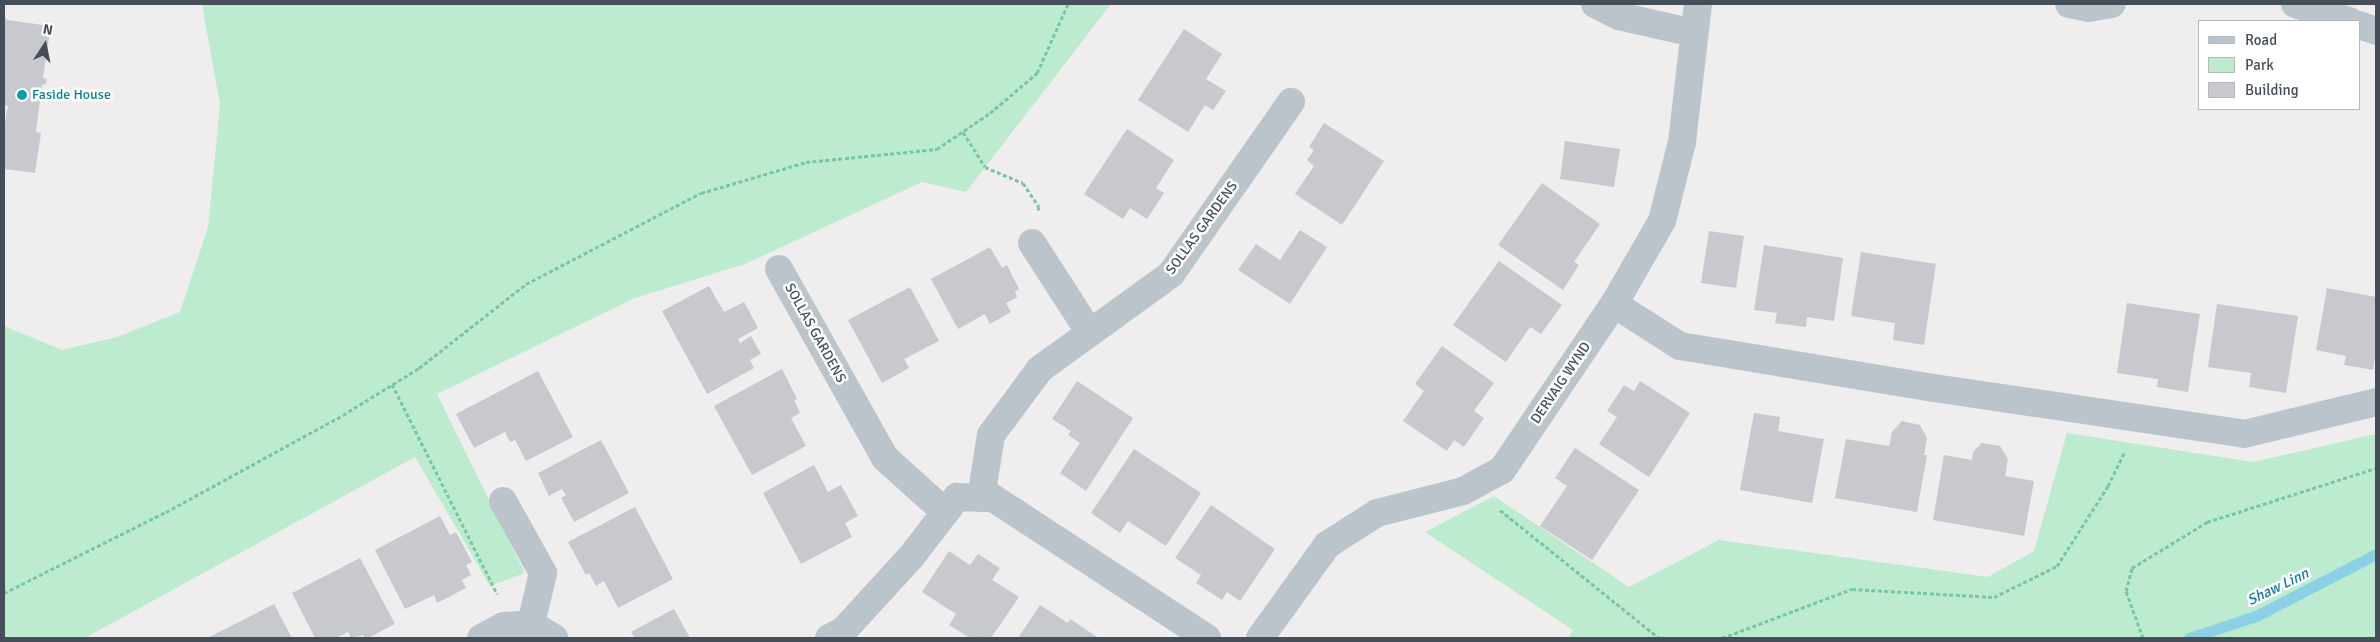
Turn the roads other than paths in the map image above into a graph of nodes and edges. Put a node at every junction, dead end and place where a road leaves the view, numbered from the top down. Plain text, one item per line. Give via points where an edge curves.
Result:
1 (1595, 4) edge
2 (1698, 4) edge
3 (2069, 4) edge
4 (2112, 4) edge
5 (2295, 4) edge
6 (2346, 20) edge
7 (2360, 24) edge
8 (2376, 31) edge
9 (1693, 33) junction
10 (1291, 102) dead end
11 (1032, 242) road end
12 (779, 269) dead end
13 (1614, 304) junction
14 (1090, 333) junction
15 (2376, 402) edge
16 (981, 498) junction
17 (503, 501) dead end
18 (945, 512) junction
19 (522, 625) junction
20 (1266, 636) edge
21 (481, 638) edge
22 (554, 638) edge
23 (829, 638) edge
24 (1207, 638) edge

1 - 9 street via 1619,16
2 - 9 street, DERVAIG WYND
3 - 4 street via 2089,8
5 - 6 street
7 - 8 street
9 - 13 street, DERVAIG WYND via 1682,142 1662,220
10 - 14 street, SOLLAS GARDENS via 1171,274
11 - 14 street
12 - 18 street, SOLLAS GARDENS via 884,458
13 - 15 street via 1680,346 2244,434
13 - 20 street, DERVAIG WYND via 1502,470 1463,491 1377,513 1327,545
14 - 16 street, SOLLAS GARDENS via 1040,369 991,435
16 - 18 street via 957,497
16 - 24 street via 993,498
17 - 19 street via 543,573
18 - 23 street via 904,565 844,630
19 - 21 street via 504,626
19 - 22 street

